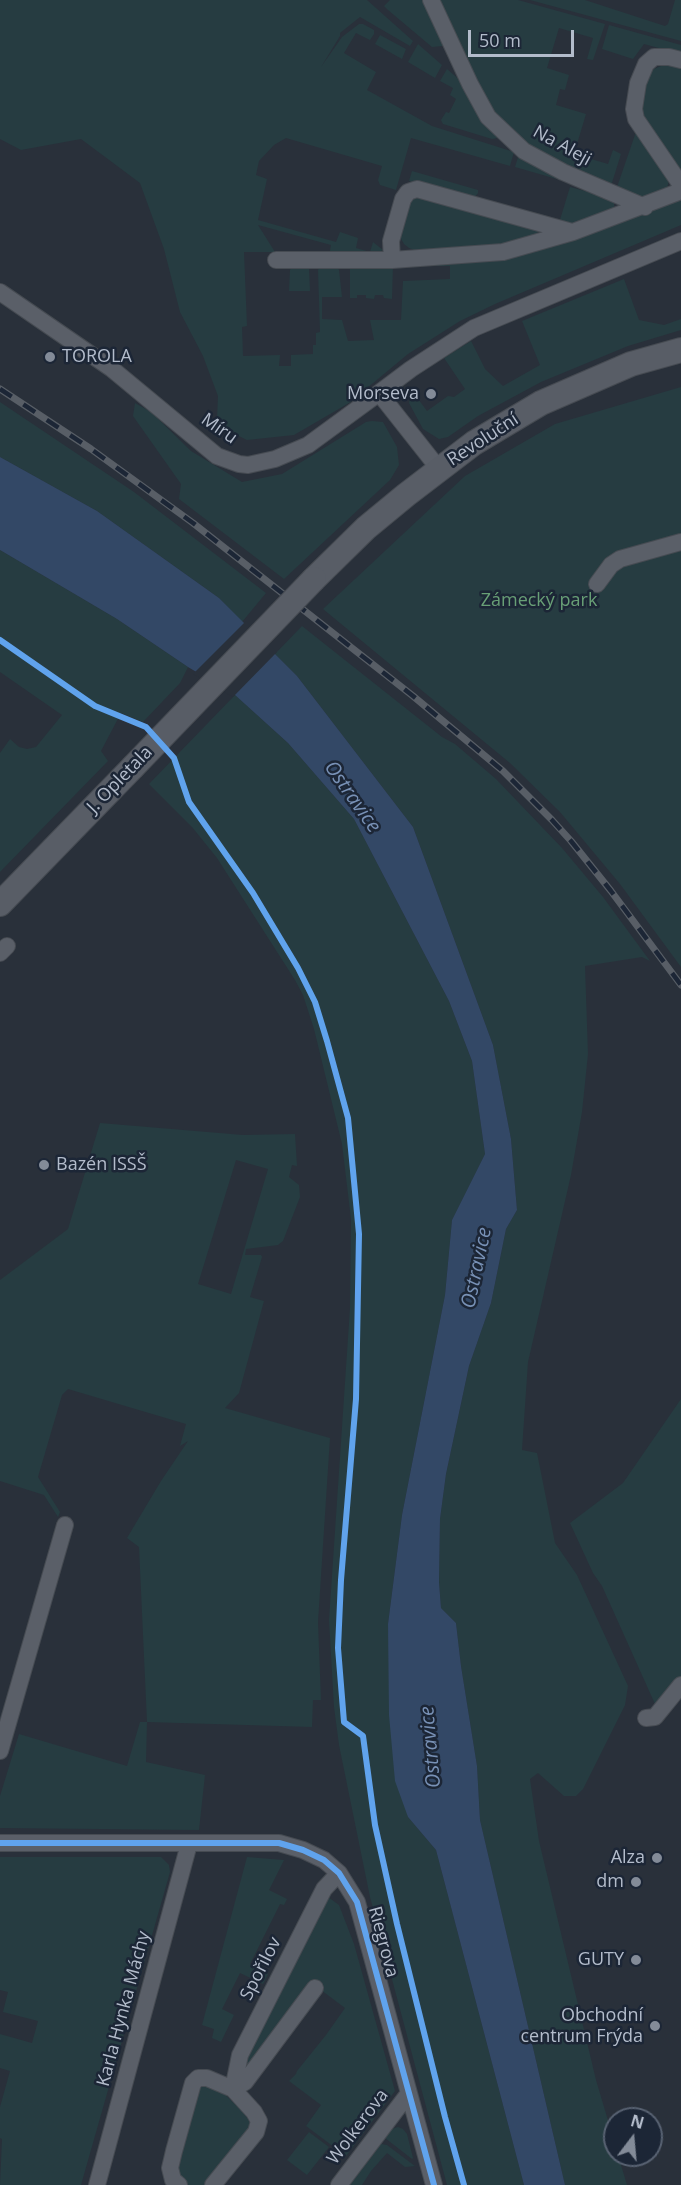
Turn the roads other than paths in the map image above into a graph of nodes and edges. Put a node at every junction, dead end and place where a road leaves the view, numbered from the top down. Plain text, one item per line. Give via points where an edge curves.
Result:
1 (431, 0) edge
2 (681, 60) edge
3 (681, 185) edge
4 (681, 191) edge
5 (645, 207) junction
6 (573, 232) junction
7 (681, 241) edge
8 (276, 260) dead end
9 (392, 260) junction
10 (0, 292) edge
11 (681, 350) edge
12 (379, 393) junction
13 (439, 469) junction
14 (681, 542) edge
15 (314, 579) joint
16 (597, 584) dead end
17 (0, 904) edge
18 (64, 1525) dead end
19 (681, 1685) edge
20 (646, 1718) dead end
21 (0, 1752) edge
22 (0, 1843) edge
23 (189, 1844) junction
24 (339, 1874) junction
25 (315, 1988) dead end
26 (233, 2089) junction
27 (409, 2093) junction
28 (97, 2185) edge
29 (179, 2185) edge
30 (213, 2185) edge
31 (339, 2185) edge
32 (434, 2185) edge

1 - 5 street, Na Aleji via 488,117 524,151
2 - 3 street via 654,57 646,64 638,82 634,109 636,119
4 - 5 street
5 - 6 street
6 - 9 street via 504,252
6 - 9 street via 417,189 403,199 391,241
7 - 12 street via 474,328
8 - 9 street
10 - 12 street, Míru via 112,369 217,456 239,464 265,462 308,445
11 - 13 main road, Revoluční via 631,364 541,403
12 - 13 street
13 - 15 main road, Revoluční via 366,528
14 - 16 street via 620,559
15 - 17 main road, J. Opletala, bridge
18 - 21 street
19 - 20 street via 655,1716
22 - 23 street, Riegrova
23 - 24 street, Riegrova via 279,1843 324,1860
23 - 28 street, Karla Hynka Máchy
24 - 26 street, Spořilov via 324,1889 240,2055
24 - 27 street, Riegrova via 357,1902
25 - 26 street via 245,2082
26 - 29 street via 207,2078 198,2078 193,2084 170,2168
26 - 30 street via 259,2121 256,2132
27 - 31 street, Wolkerova
27 - 32 street, Riegrova

